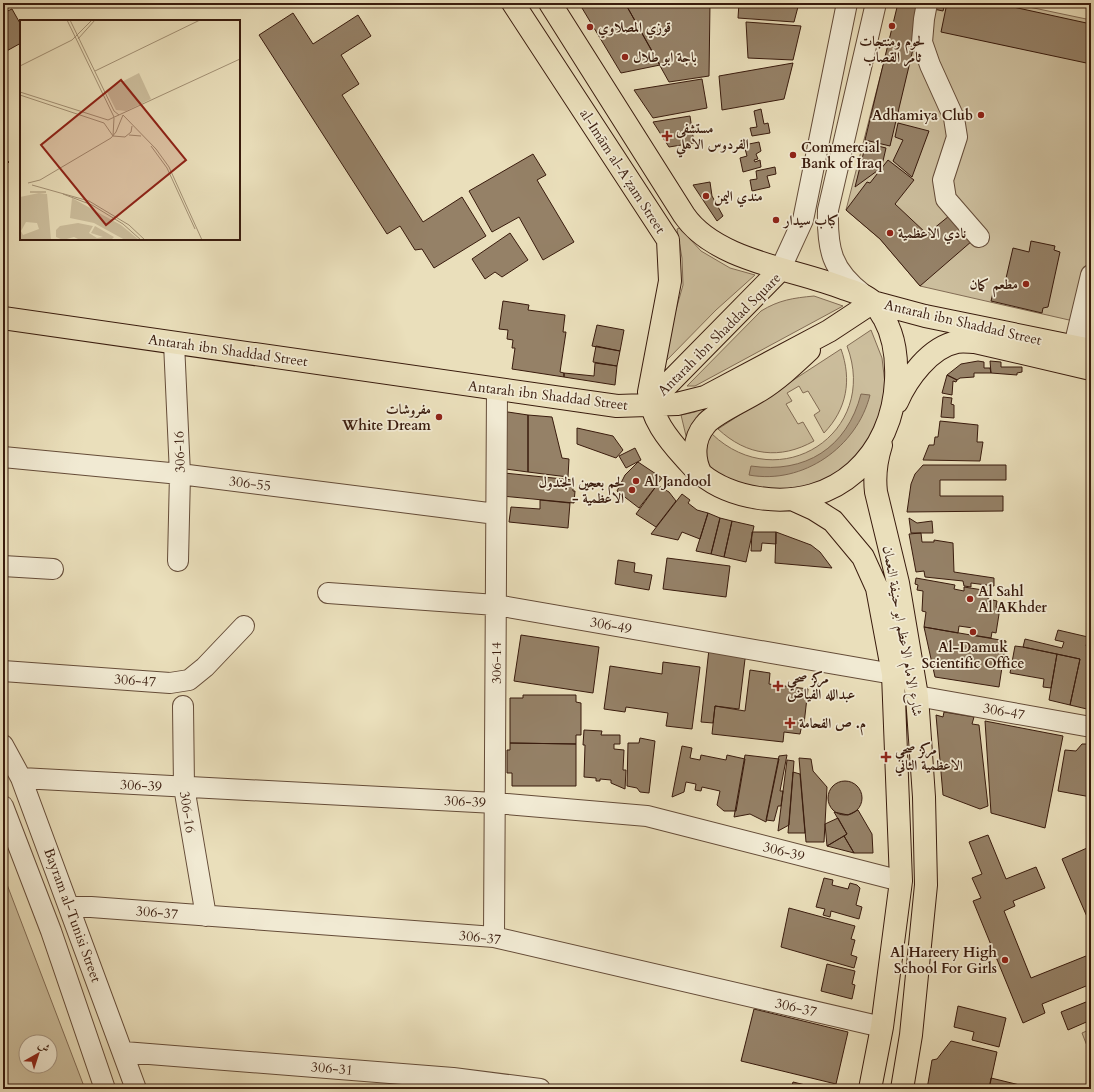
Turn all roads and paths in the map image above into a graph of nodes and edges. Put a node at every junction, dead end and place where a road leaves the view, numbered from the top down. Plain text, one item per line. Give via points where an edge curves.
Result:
1 (513, 3) edge
2 (550, 3) edge
3 (847, 3) edge
4 (876, 3) edge
5 (927, 3) edge
6 (979, 237) dead end
7 (780, 270) junction
8 (1091, 275) edge
9 (873, 302) junction
10 (3, 318) edge
11 (828, 331) junction
12 (174, 343) junction
13 (1082, 348) edge
14 (1091, 369) edge
15 (497, 389) junction
16 (650, 405) junction
17 (892, 414) junction
18 (883, 438) junction
19 (3, 457) edge
20 (180, 474) junction
21 (700, 474) junction
22 (792, 499) junction
23 (496, 514) junction
24 (178, 561) dead end
25 (3, 566) edge
26 (53, 569) dead end
27 (328, 594) dead end
28 (496, 605) junction
29 (244, 626) dead end
30 (3, 671) edge
31 (893, 674) junction
32 (917, 696) junction
33 (183, 706) dead end
34 (1091, 727) edge
35 (3, 745) edge
36 (21, 778) junction
37 (184, 787) junction
38 (495, 803) junction
39 (3, 806) edge
40 (900, 882) junction
41 (70, 907) junction
42 (206, 916) junction
43 (494, 937) junction
44 (882, 1027) junction
45 (124, 1052) junction
46 (105, 1089) edge
47 (136, 1089) edge
48 (540, 1089) edge
49 (870, 1089) edge
50 (902, 1089) edge

1 - 16 main road, al-Imām al-Aʿẓam Street via 668,240 670,280 651,379
2 - 7 main road, al-Imām al-Aʿẓam Street via 687,219 710,240
3 - 7 street via 803,220
4 - 9 street via 828,210 827,236 838,270
5 - 6 street via 922,42 954,118 957,137 943,180 946,199
7 - 9 main road, Antarah ibn Shaddad Square via 832,283
7 - 16 main road, Antarah ibn Shaddad Square via 663,388
8 - 13 street
9 - 11 main road, Antarah ibn Shaddad Street
9 - 13 main road, Antarah ibn Shaddad Street via 926,316
9 - 17 main road, Antarah ibn Shaddad Square via 885,319 897,360
10 - 12 main road, Antarah ibn Shaddad Street
11 - 16 main road, Antarah ibn Shaddad Street via 704,397 677,404
11 - 21 main road via 794,365 761,390 705,424 694,457
12 - 15 main road, Antarah ibn Shaddad Street
12 - 20 street, 306-16
14 - 17 main road, Antarah ibn Shaddad Street via 976,342 957,342 944,347 918,367
15 - 16 main road, Antarah ibn Shaddad Street via 617,406
15 - 23 street, 306-14
16 - 21 main road, Antarah ibn Shaddad Square via 675,447
17 - 18 main road, Antarah ibn Shaddad Square
18 - 22 main road, Antarah ibn Shaddad Square via 868,460 850,477 827,491
18 - 32 main road, شارع الامام الاعظم ابو حنيفة النعمان via 876,459 876,492 898,583
19 - 20 street, 306-55
20 - 23 street, 306-55
20 - 24 street, 306-16
21 - 22 main road, Antarah ibn Shaddad Square via 716,485 744,496 777,501
22 - 31 main road, شارع الامام الاعظم ابو حنيفة النعمان via 833,521 863,557 877,588
23 - 28 street, 306-14
25 - 26 street
27 - 28 street, 306-49
28 - 31 street, 306-49
28 - 38 street, 306-14
29 - 30 street, 306-47 via 206,667 189,680 170,682
31 - 40 main road, شارع الامام الاعظم ابو حنيفة النعمان
32 - 34 street, 306-47
32 - 50 main road, شارع الامام الاعظم ابو حنيفة النعمان via 924,797 926,885 911,1035
33 - 37 street, 306-16
35 - 36 street, Bayram al-Tunisi Street
36 - 37 street, 306-39
36 - 41 street, Bayram al-Tunisi Street
37 - 38 street, 306-39
37 - 42 street, 306-16
38 - 40 street, 306-39 via 647,816
38 - 43 street, 306-14
39 - 46 street, Bayram al-Tunisi Street via 51,931
40 - 44 main road, شارع الامام الاعظم ابو حنيفة النعمان
41 - 42 street, 306-37
41 - 45 street, Bayram al-Tunisi Street
42 - 43 street, 306-37
43 - 44 street, 306-37
44 - 49 main road, شارع الامام الاعظم ابو حنيفة النعمان
45 - 47 street, Bayram al-Tunisi Street
45 - 48 street, 306-31 via 453,1078

